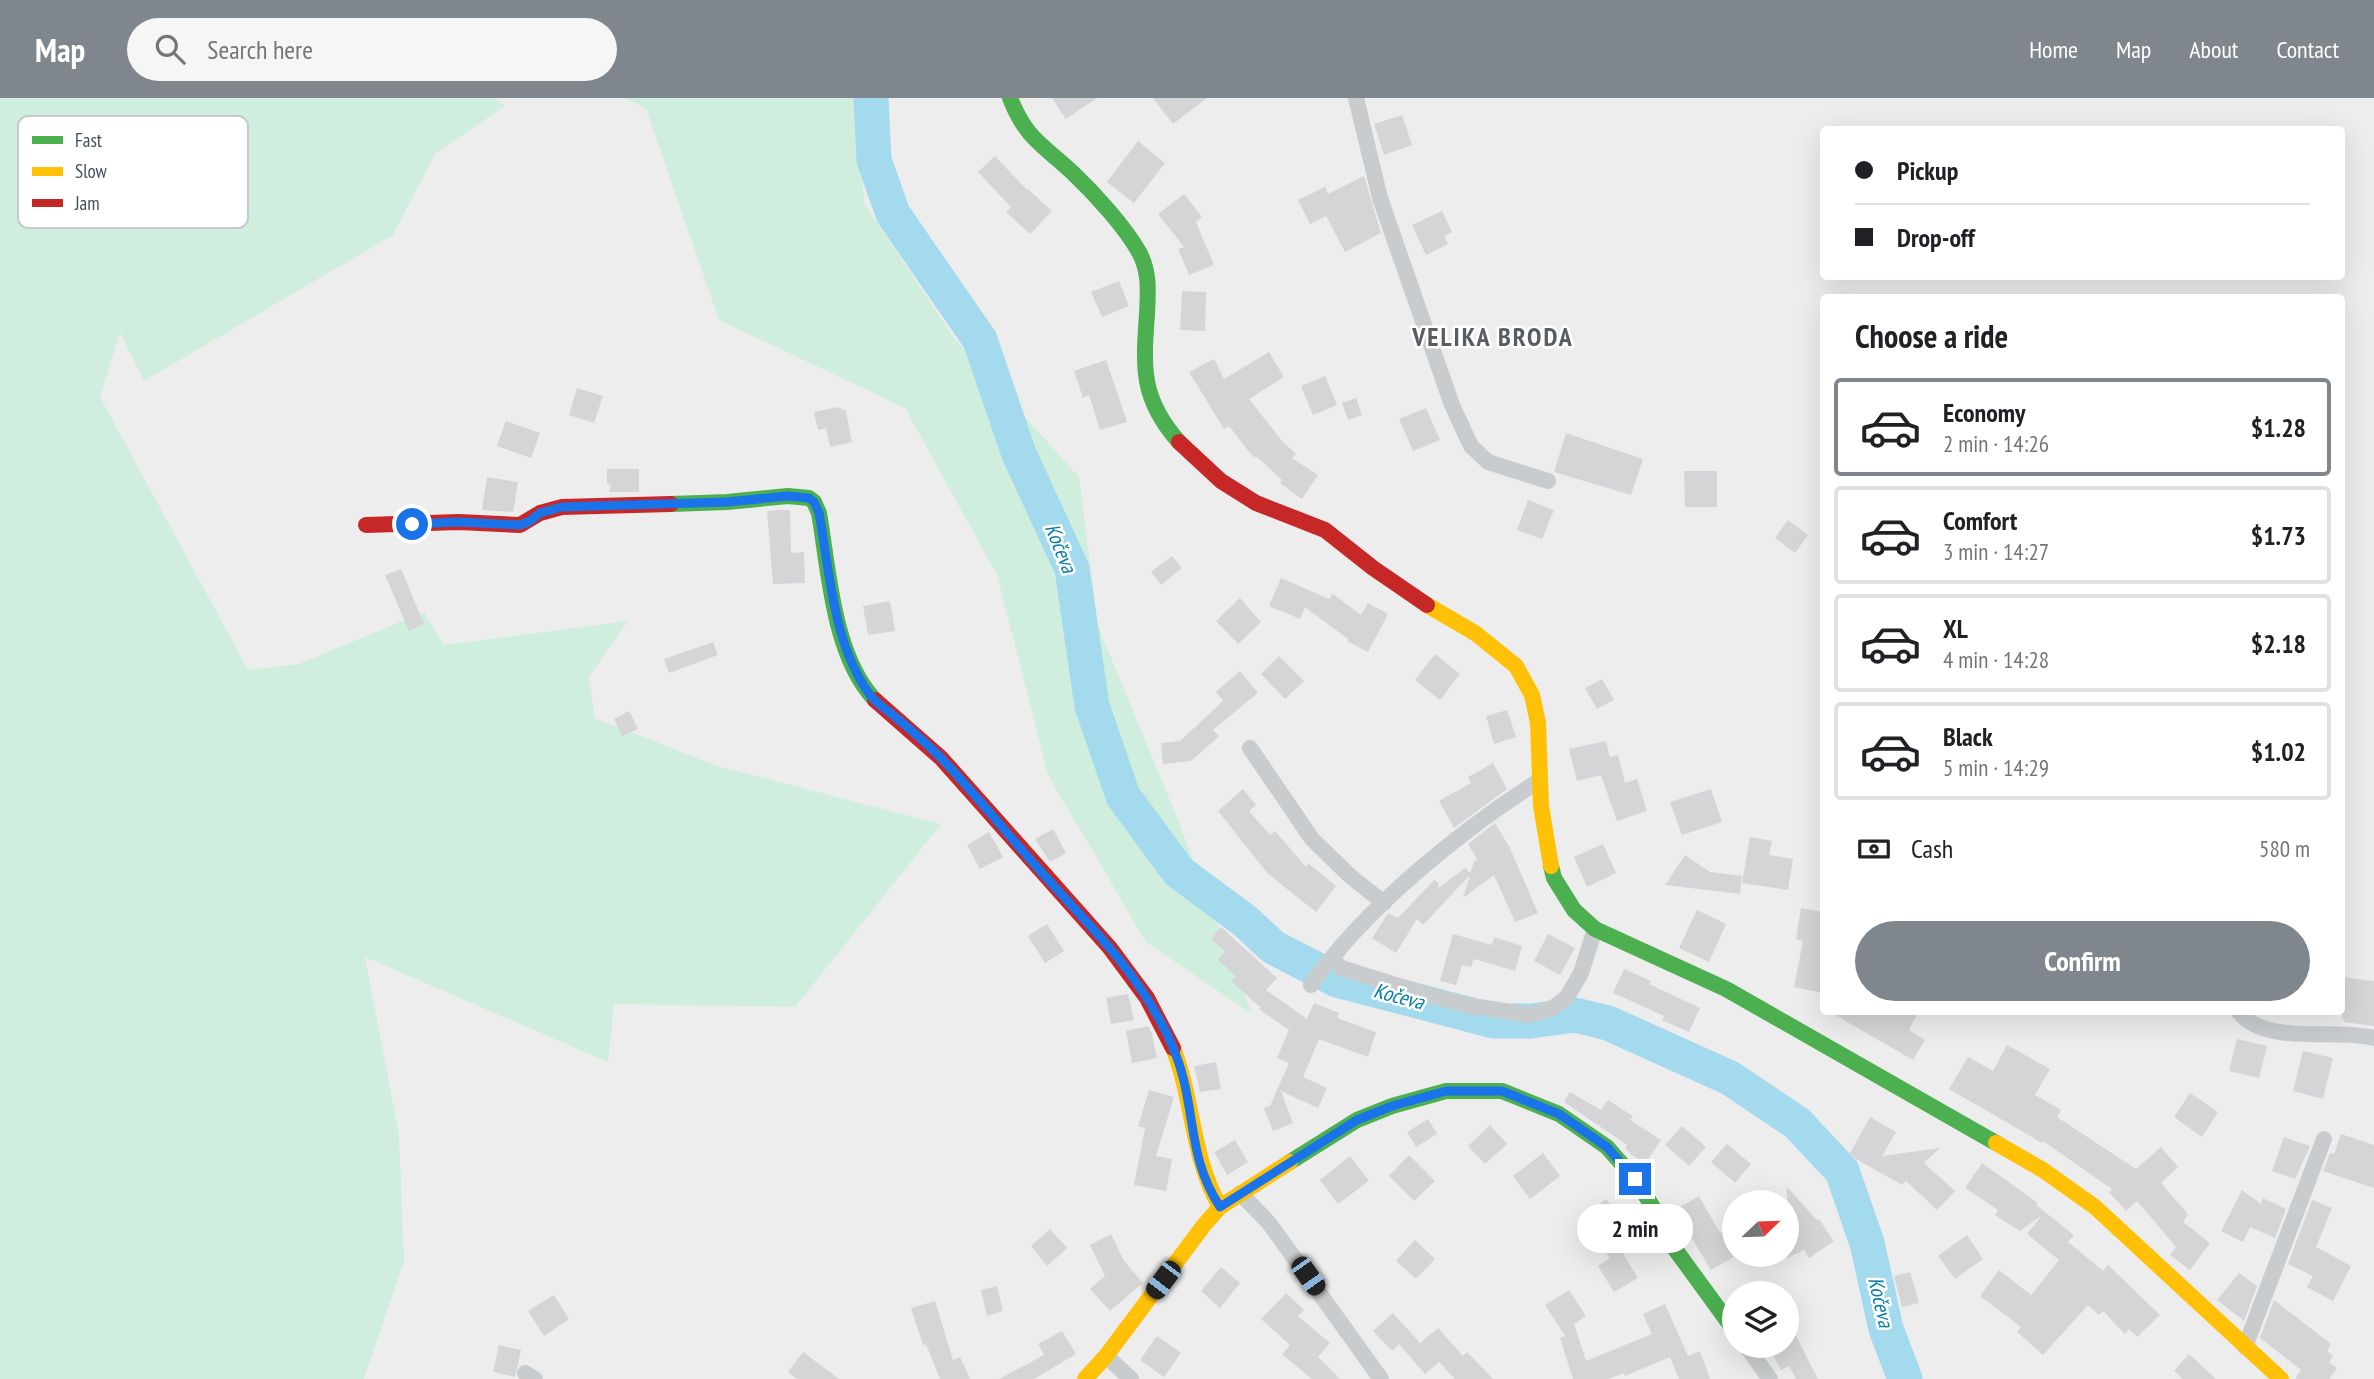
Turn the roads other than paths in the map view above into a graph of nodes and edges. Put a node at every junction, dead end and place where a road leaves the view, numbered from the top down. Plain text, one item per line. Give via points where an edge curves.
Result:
1 (1010, 98) edge
2 (1356, 98) edge
3 (1548, 481) dead end
4 (366, 525) dead end
5 (1250, 748) dead end
6 (1540, 780) junction
7 (1384, 903) junction
8 (1595, 929) junction
9 (1330, 960) junction
10 (1312, 984) dead end
11 (2243, 1015) edge
12 (2374, 1038) edge
13 (2324, 1139) dead end
14 (1240, 1193) junction
15 (1220, 1207) junction
16 (1722, 1314) edge
17 (2245, 1347) junction
18 (1106, 1356) junction
19 (1755, 1358) edge
20 (1085, 1379) edge
21 (1131, 1379) edge
22 (1381, 1379) edge
23 (1770, 1379) edge
24 (2281, 1379) edge

1 - 6 street via 1031,136 1109,212 1139,252 1149,281 1145,378 1163,424 1221,481 1256,503 1325,530 1516,666 1532,695 1538,723
2 - 3 street via 1380,198 1452,405 1471,446 1488,462
4 - 15 street via 520,525 562,507 809,498 819,513 838,622 849,656 871,696 956,774 1110,945 1158,1017 1172,1049 1184,1081 1196,1154
5 - 7 street via 1312,839
6 - 7 street via 1462,834
6 - 8 street via 1553,878 1574,910
7 - 9 street
8 - 9 street via 1581,973 1567,997 1553,1008 1530,1015 1421,993 1341,968
8 - 17 street via 1726,989 2043,1170 2095,1207
9 - 10 street
11 - 12 street via 2263,1029 2281,1033
13 - 17 street
14 - 15 street
14 - 16 street via 1357,1120 1392,1106 1446,1091 1502,1091 1559,1114 1607,1147 1635,1179 1672,1245
14 - 22 street via 1269,1223
15 - 18 street
17 - 24 street
18 - 20 street
18 - 21 street
19 - 23 street

